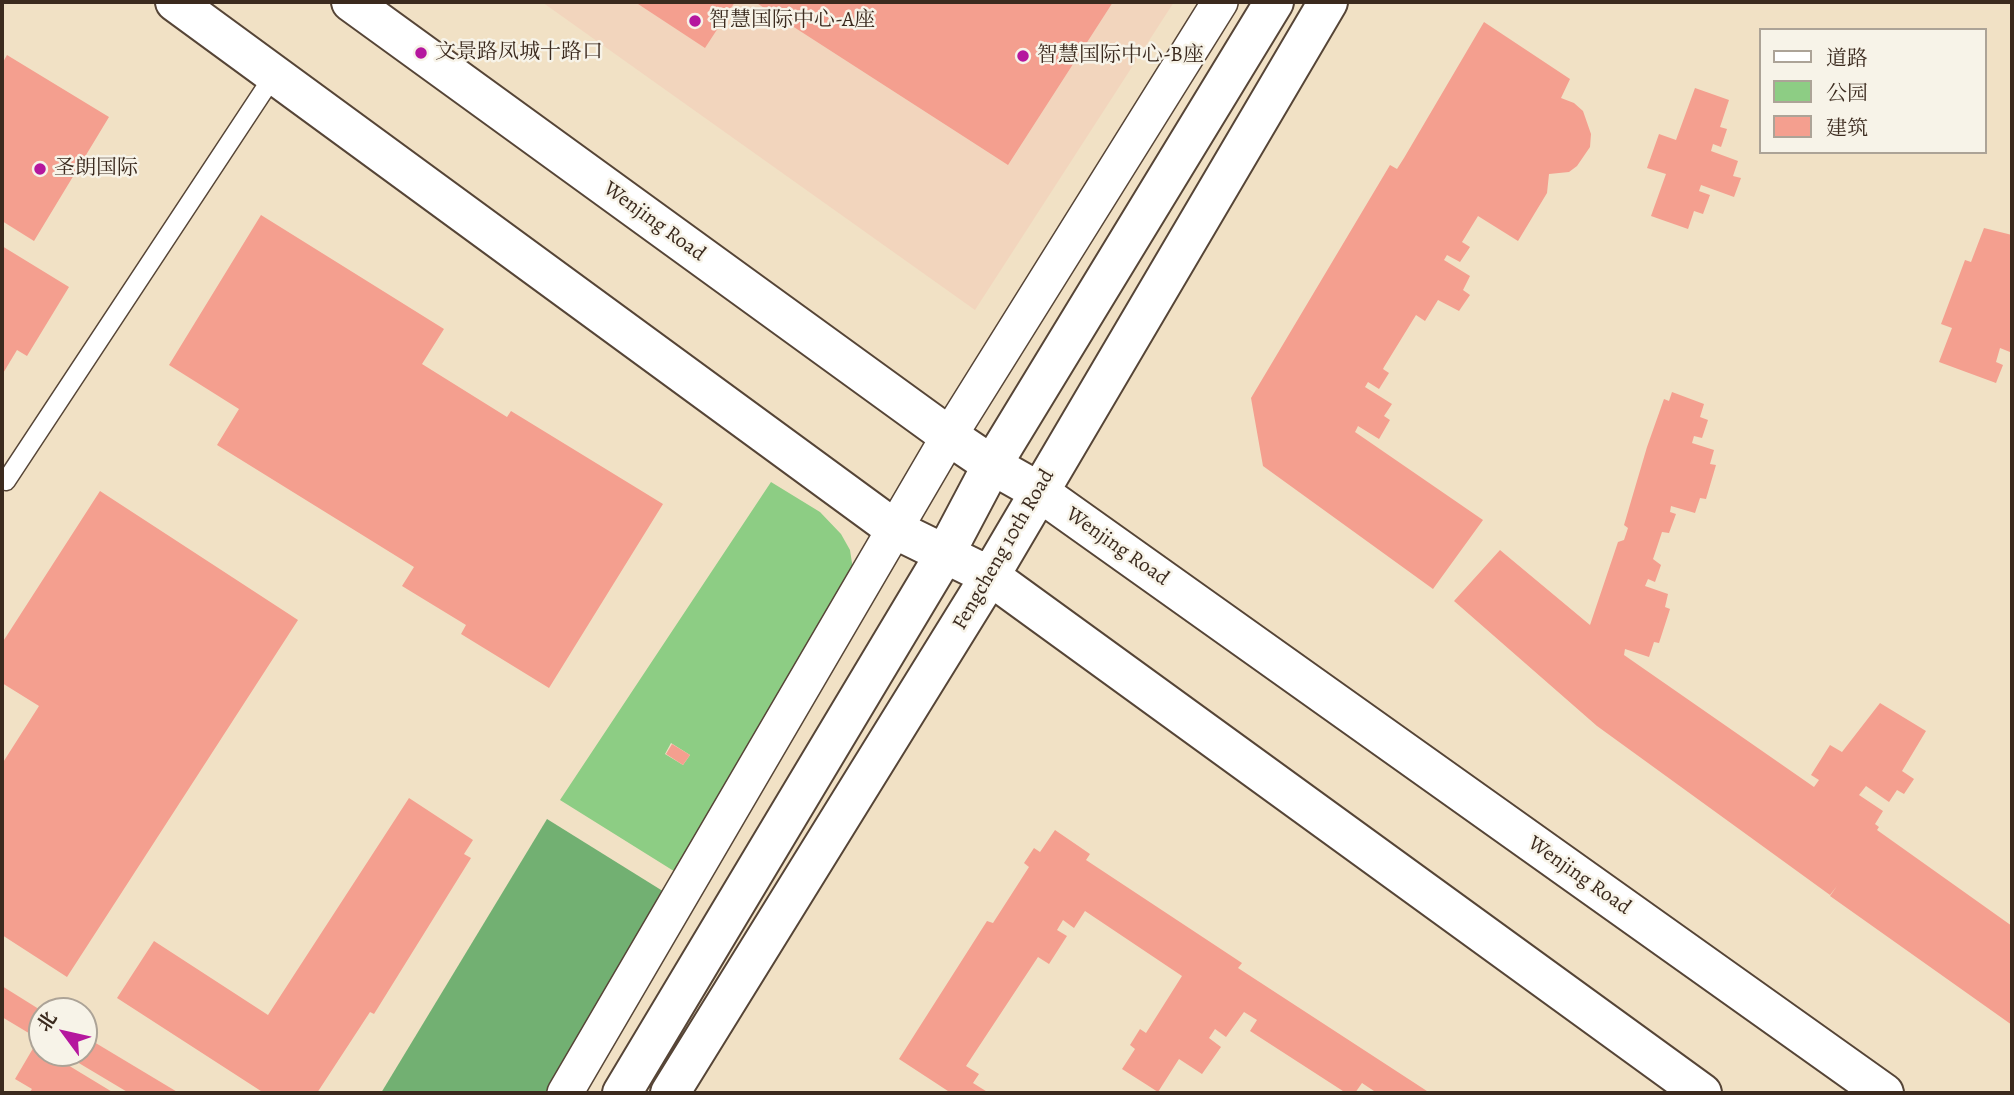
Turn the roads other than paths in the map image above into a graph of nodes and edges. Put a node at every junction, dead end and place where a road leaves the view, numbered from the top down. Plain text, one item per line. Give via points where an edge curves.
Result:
1 (175, 2) edge
2 (351, 2) edge
3 (1220, 2) edge
4 (1274, 2) edge
5 (1328, 2) edge
6 (274, 75) junction
7 (949, 436) junction
8 (992, 465) junction
9 (6, 481) dead end
10 (1038, 491) junction
11 (896, 530) junction
12 (946, 552) junction
13 (990, 576) junction
14 (565, 1093) edge
15 (622, 1093) edge
16 (670, 1093) edge
17 (1702, 1093) edge
18 (1884, 1093) edge

1 - 6 main road
2 - 7 main road, Wenjing Road
3 - 7 street
4 - 8 main road
5 - 10 main road, Fengcheng 10th Road
6 - 9 lane
6 - 11 main road
7 - 8 main road, Wenjing Road
7 - 11 street
8 - 10 main road, Wenjing Road
8 - 12 main road
10 - 13 main road, Fengcheng 10th Road
10 - 18 main road, Wenjing Road
11 - 12 main road
11 - 14 street
12 - 13 main road
12 - 15 main road
13 - 16 main road, Fengcheng 10th Road
13 - 17 main road

